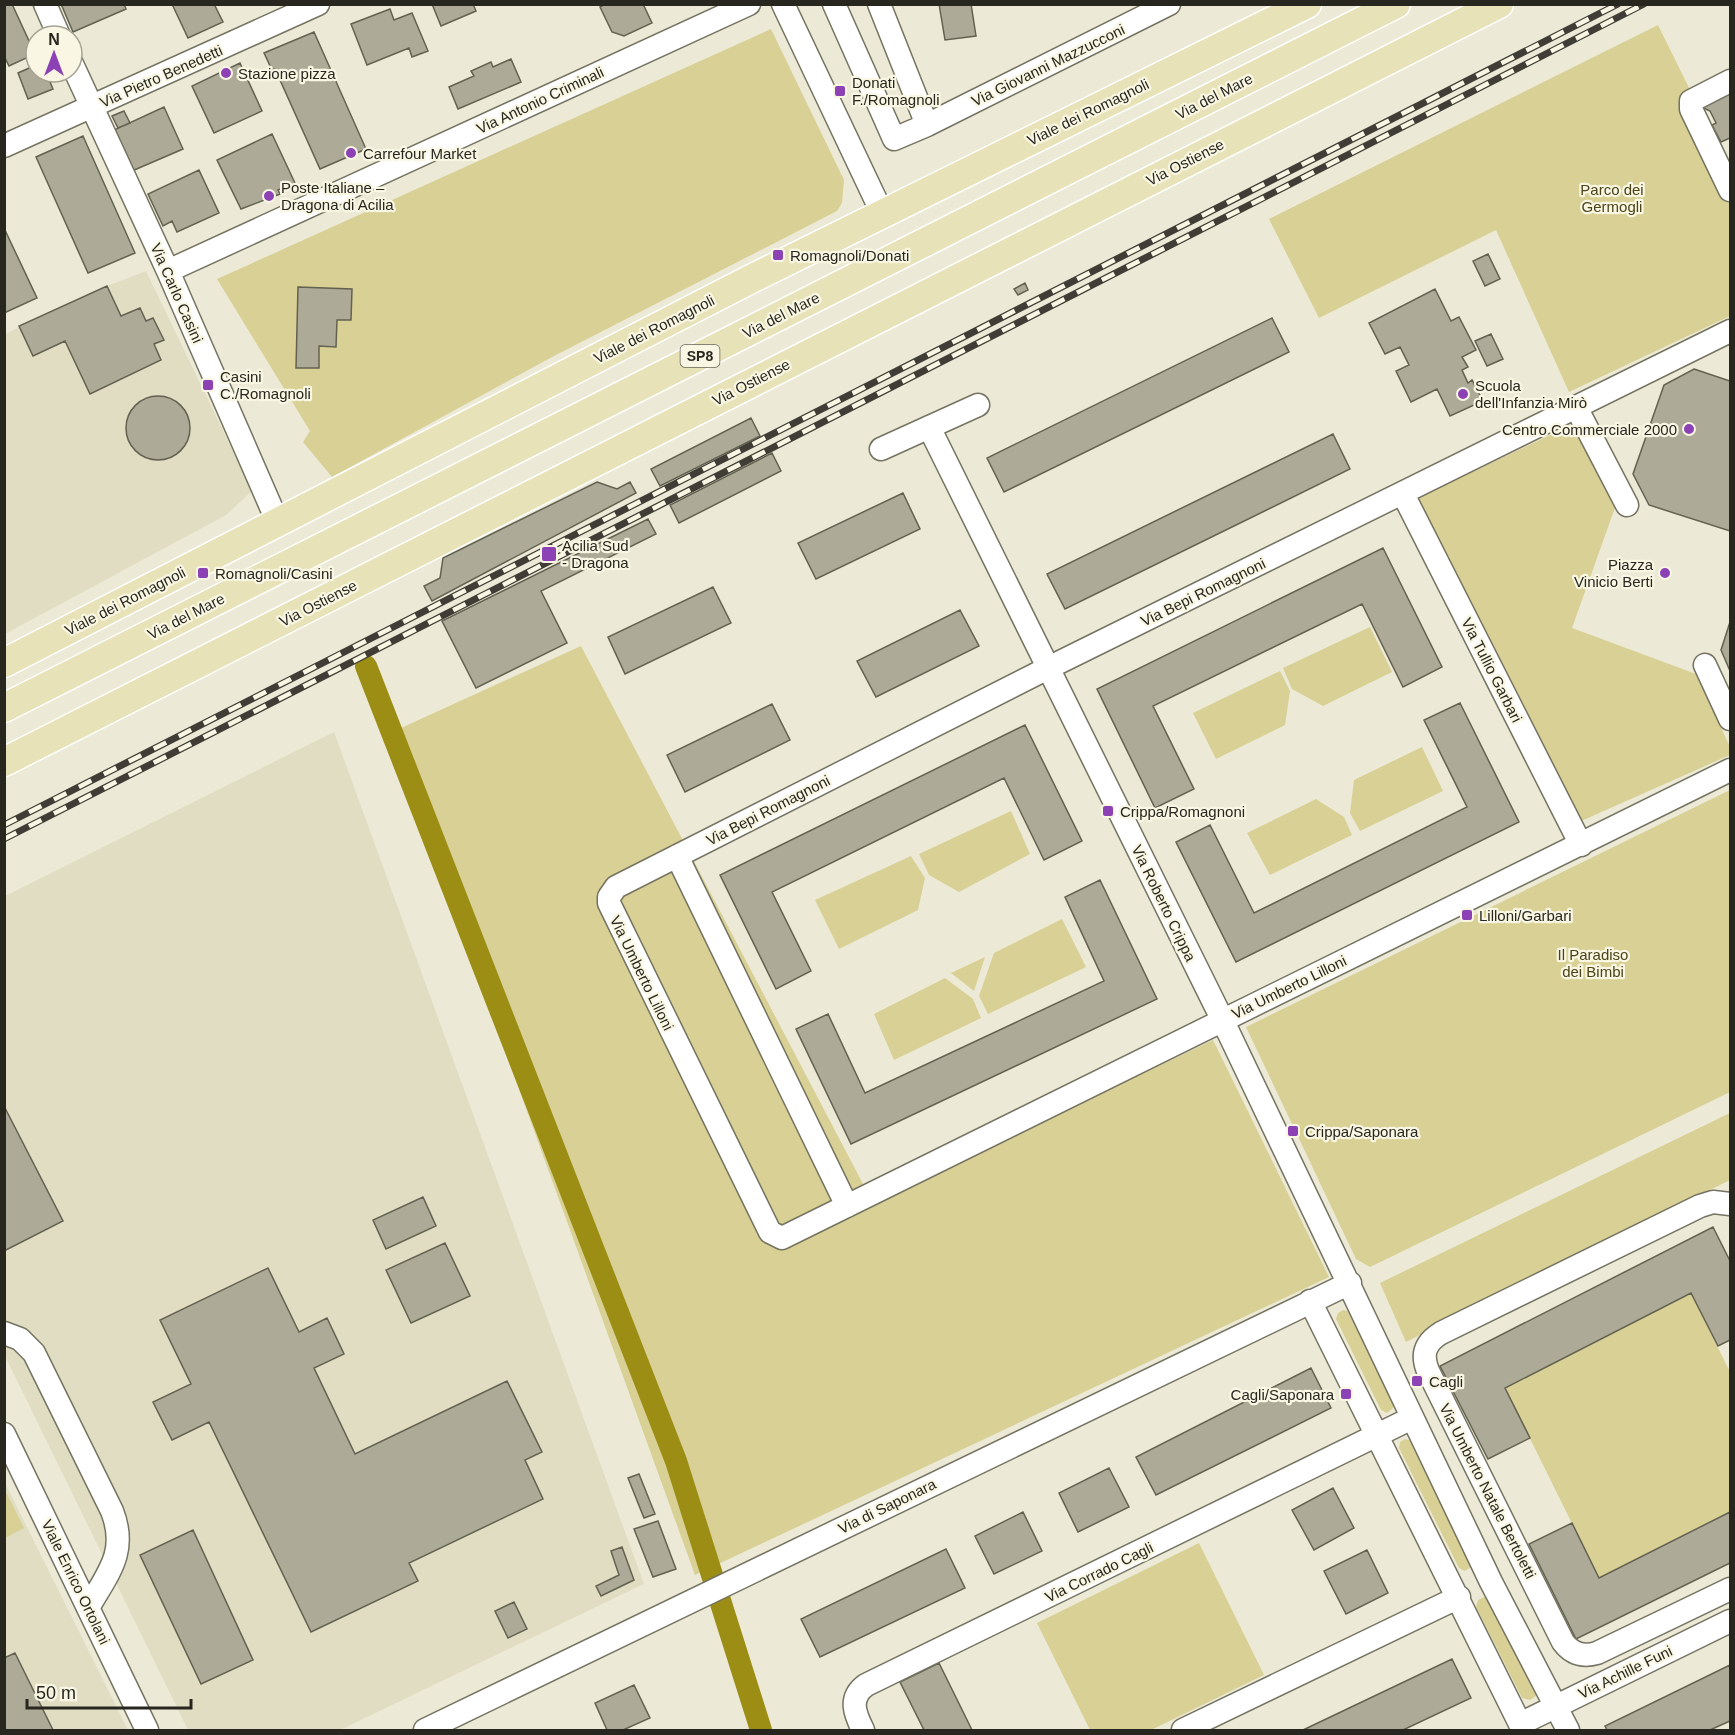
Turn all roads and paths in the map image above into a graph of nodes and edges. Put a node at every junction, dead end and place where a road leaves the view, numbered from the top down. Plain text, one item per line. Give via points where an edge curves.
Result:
1 (45, 4) edge
2 (318, 4) edge
3 (749, 4) edge
4 (783, 4) edge
5 (834, 4) edge
6 (879, 4) edge
7 (1169, 4) edge
8 (1307, 4) edge
9 (1396, 4) edge
10 (1499, 4) edge
11 (54, 24) edge
12 (1731, 81) edge
13 (81, 84) edge
14 (92, 107) junction
15 (927, 125) junction
16 (4, 147) edge
17 (1731, 190) edge
18 (882, 213) junction
19 (168, 271) junction
20 (1731, 331) edge
21 (978, 405) dead end
22 (1577, 408) junction
23 (929, 427) junction
24 (881, 450) dead end
25 (1403, 494) junction
26 (1627, 505) dead end
27 (278, 523) junction
28 (4, 663) edge
29 (1706, 665) dead end
30 (1048, 668) junction
31 (4, 708) edge
32 (1731, 719) edge
33 (4, 762) edge
34 (1731, 770) edge
35 (1581, 845) junction
36 (677, 856) junction
37 (1222, 1019) junction
38 (1731, 1204) edge
39 (848, 1206) junction
40 (1350, 1282) junction
41 (1310, 1301) junction
42 (4, 1334) edge
43 (1412, 1418) junction
44 (4, 1434) edge
45 (1378, 1436) junction
46 (1448, 1575) junction
47 (1491, 1582) junction
48 (1731, 1589) edge
49 (1459, 1597) junction
50 (88, 1608) junction
51 (1731, 1621) edge
52 (1557, 1707) junction
53 (1521, 1727) edge
54 (147, 1731) edge
55 (425, 1731) edge
56 (863, 1731) edge
57 (1183, 1731) edge
58 (1568, 1731) edge

1 - 11 street
2 - 14 street, Via Pietro Benedetti
3 - 19 street, Via Antonio Criminali
4 - 18 street
5 - 15 street, Via Giovanni Mazzucconi via 894,139
6 - 15 street
7 - 15 street, Via Giovanni Mazzucconi
8 - 18 main road, Viale dei Romagnoli
9 - 31 main road, Via del Mare / SP8
10 - 33 main road, Via Ostiense
12 - 17 street via 1691,102 1691,110
13 - 14 street, Via Carlo Casini
14 - 16 street, Via Pietro Benedetti
14 - 19 street, Via Carlo Casini
18 - 27 main road, Viale dei Romagnoli
19 - 27 street, Via Carlo Casini
20 - 22 street, Via Bepi Romagnoni
21 - 23 street
22 - 25 street, Via Bepi Romagnoni
22 - 26 street
23 - 24 street
23 - 30 street, Via Roberto Crippa
25 - 30 street, Via Bepi Romagnoni
25 - 35 street, Via Tullio Garbari
27 - 28 main road, Viale dei Romagnoli
29 - 32 street
30 - 36 street, Via Bepi Romagnoni
30 - 37 street, Via Roberto Crippa
34 - 35 street, Via Umberto Lilloni
35 - 37 street, Via Umberto Lilloni
36 - 39 street
36 - 39 street, Via Umberto Lilloni via 616,887 609,897 611,909 770,1233 787,1236
37 - 39 street, Via Umberto Lilloni
37 - 40 street, Via Roberto Crippa
38 - 48 street, Via Umberto Natale Bertoletti via 1713,1202 1700,1206 1463,1322 1435,1337 1424,1356 1428,1371 1572,1652 1598,1653
40 - 41 street, Via di Saponara
40 - 43 street
41 - 45 street
41 - 55 street, Via di Saponara
42 - 50 street via 20,1339 34,1353 116,1520 120,1540 116,1558
43 - 45 street
43 - 47 street
44 - 50 street, Viale Enrico Ortolani
45 - 46 street
45 - 56 street, Via Corrado Cagli via 866,1685 857,1693 854,1704
46 - 47 street via 1470,1586
46 - 49 street
47 - 52 street
49 - 53 street
49 - 57 street
50 - 54 street, Viale Enrico Ortolani
51 - 52 street, Via Achille Funi
52 - 53 street, Via Achille Funi
52 - 58 street

